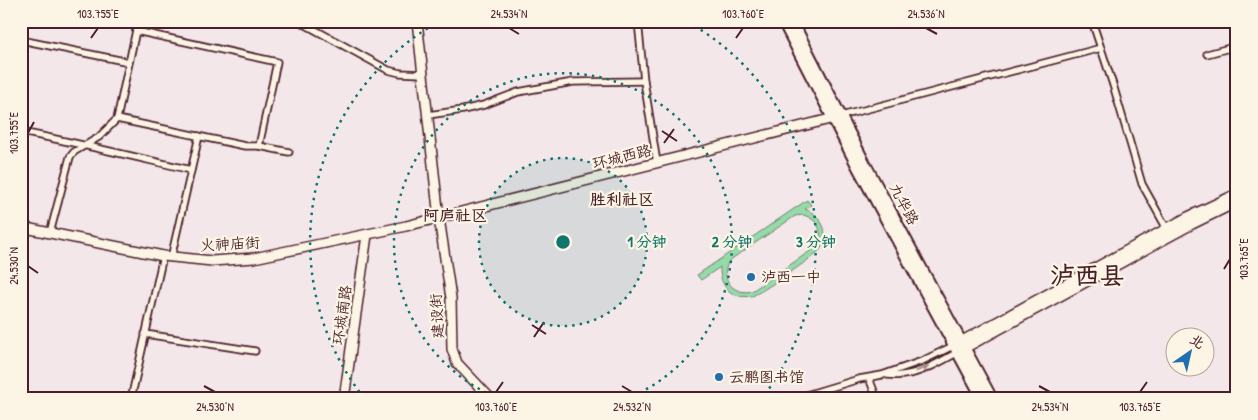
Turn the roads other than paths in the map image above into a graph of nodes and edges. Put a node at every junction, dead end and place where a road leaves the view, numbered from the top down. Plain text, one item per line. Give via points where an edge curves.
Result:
1 (138, 21) edge
2 (300, 21) edge
3 (417, 21) edge
4 (638, 21) edge
5 (783, 21) edge
6 (792, 21) edge
7 (1092, 21) edge
8 (136, 31) junction
9 (21, 40) edge
10 (1237, 46) edge
11 (1101, 48) junction
12 (1207, 54) dead end
13 (129, 62) junction
14 (423, 74) junction
15 (644, 81) junction
16 (428, 115) junction
17 (837, 117) junction
18 (117, 119) junction
19 (21, 132) edge
20 (199, 136) junction
21 (86, 145) junction
22 (259, 146) junction
23 (289, 152) dead end
24 (656, 163) junction
25 (191, 170) junction
26 (1237, 194) edge
27 (1237, 202) edge
28 (439, 218) junction
29 (21, 227) edge
30 (1167, 229) junction
31 (50, 233) junction
32 (367, 234) junction
33 (167, 257) junction
34 (145, 334) junction
35 (960, 347) junction
36 (255, 351) dead end
37 (869, 378) junction
38 (131, 399) edge
39 (344, 399) edge
40 (491, 399) edge
41 (793, 399) edge
42 (877, 399) edge
43 (983, 399) edge
44 (992, 399) edge

1 - 8 street
2 - 14 street via 388,70
3 - 14 street, 建设街
4 - 15 street
5 - 17 highway, 九华路
6 - 17 highway, 九华路
7 - 11 street
8 - 13 street
8 - 22 street via 277,62
9 - 13 street
10 - 12 street
11 - 17 street
11 - 30 street via 1142,184
13 - 18 street
14 - 16 street, 建设街
15 - 16 street via 573,82 518,92 476,107
15 - 24 street
16 - 28 street, 建设街
17 - 24 street, 环城西路
17 - 35 highway, 九华路 via 882,211
18 - 20 street
18 - 21 street
19 - 21 street
20 - 22 street
20 - 25 street
21 - 25 street
21 - 31 street via 74,152 68,162
22 - 23 street
24 - 28 street, 环城西路
25 - 33 street
26 - 30 street
27 - 35 street
28 - 32 street, 火神庙街
28 - 40 street, 建设街 via 450,298 453,356
29 - 31 street, 火神庙街
30 - 35 street
31 - 33 street, 火神庙街
32 - 33 street, 火神庙街 via 254,258
32 - 39 street, 环城南路
33 - 34 street
34 - 36 street
34 - 38 street
35 - 37 street
35 - 43 highway, 九华路
35 - 44 highway, 九华路
37 - 41 street
37 - 42 street

